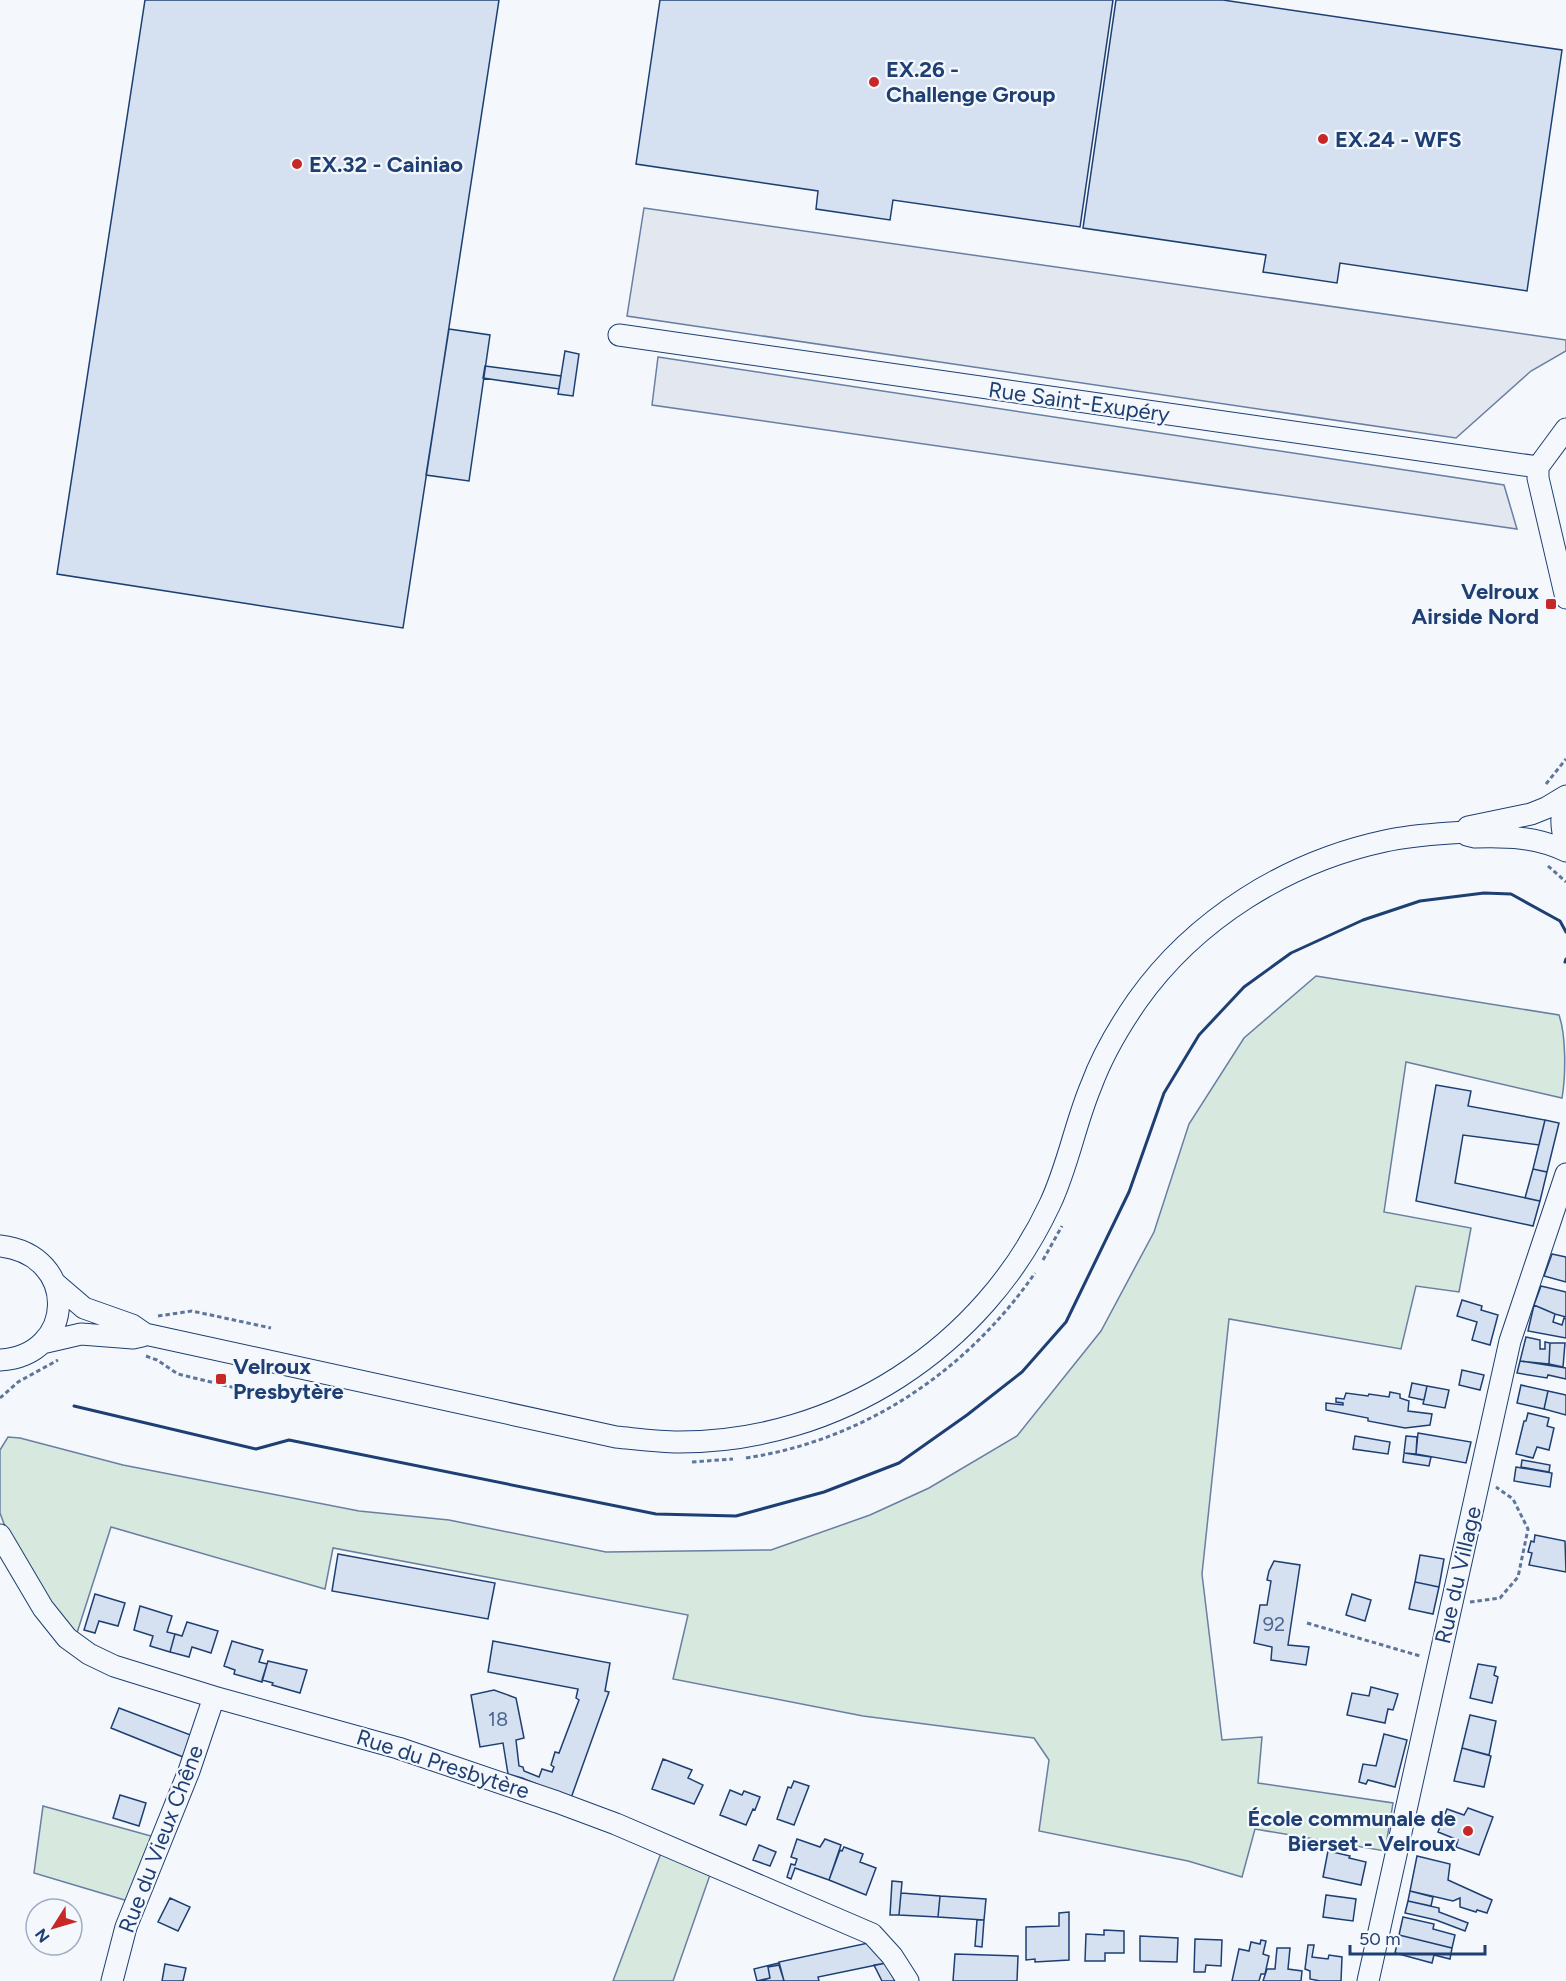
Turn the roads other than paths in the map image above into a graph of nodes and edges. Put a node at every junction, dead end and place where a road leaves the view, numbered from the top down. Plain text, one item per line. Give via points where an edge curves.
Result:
1 (619, 335) dead end
2 (1566, 429) edge
3 (1538, 467) junction
4 (1566, 598) edge
5 (1566, 796) edge
6 (1566, 802) edge
7 (1464, 832) junction
8 (1566, 843) edge
9 (1566, 851) edge
10 (1566, 1174) edge
11 (0, 1246) edge
12 (56, 1284) junction
13 (145, 1334) junction
14 (42, 1343) junction
15 (4, 1364) edge
16 (0, 1535) edge
17 (214, 1697) junction
18 (112, 1981) edge
19 (908, 1981) edge
20 (1368, 1981) edge

1 - 3 street, Rue Saint-Exupéry
2 - 3 street
3 - 4 street
5 - 7 street via 1531,814 1469,826
6 - 8 street via 1562,826
7 - 9 street via 1475,837 1534,839
7 - 13 street via 1388,840 1300,868 1246,898 1189,942 1139,999 1112,1042 1091,1085 1052,1201 1027,1248 997,1290 959,1332 916,1367 861,1400 813,1420 748,1437 709,1441 616,1437
10 - 20 street, Rue du Village via 1510,1341
11 - 12 street via 34,1256
12 - 13 street via 84,1308 132,1325
12 - 14 street via 57,1316
13 - 14 street via 133,1338 81,1334
14 - 15 street
16 - 17 street, Rue du Presbytère via 43,1608 67,1638 114,1666
17 - 18 street, Rue du Vieux Chêne via 189,1771 126,1927
17 - 19 street, Rue du Presbytère via 398,1748 616,1824 872,1934

